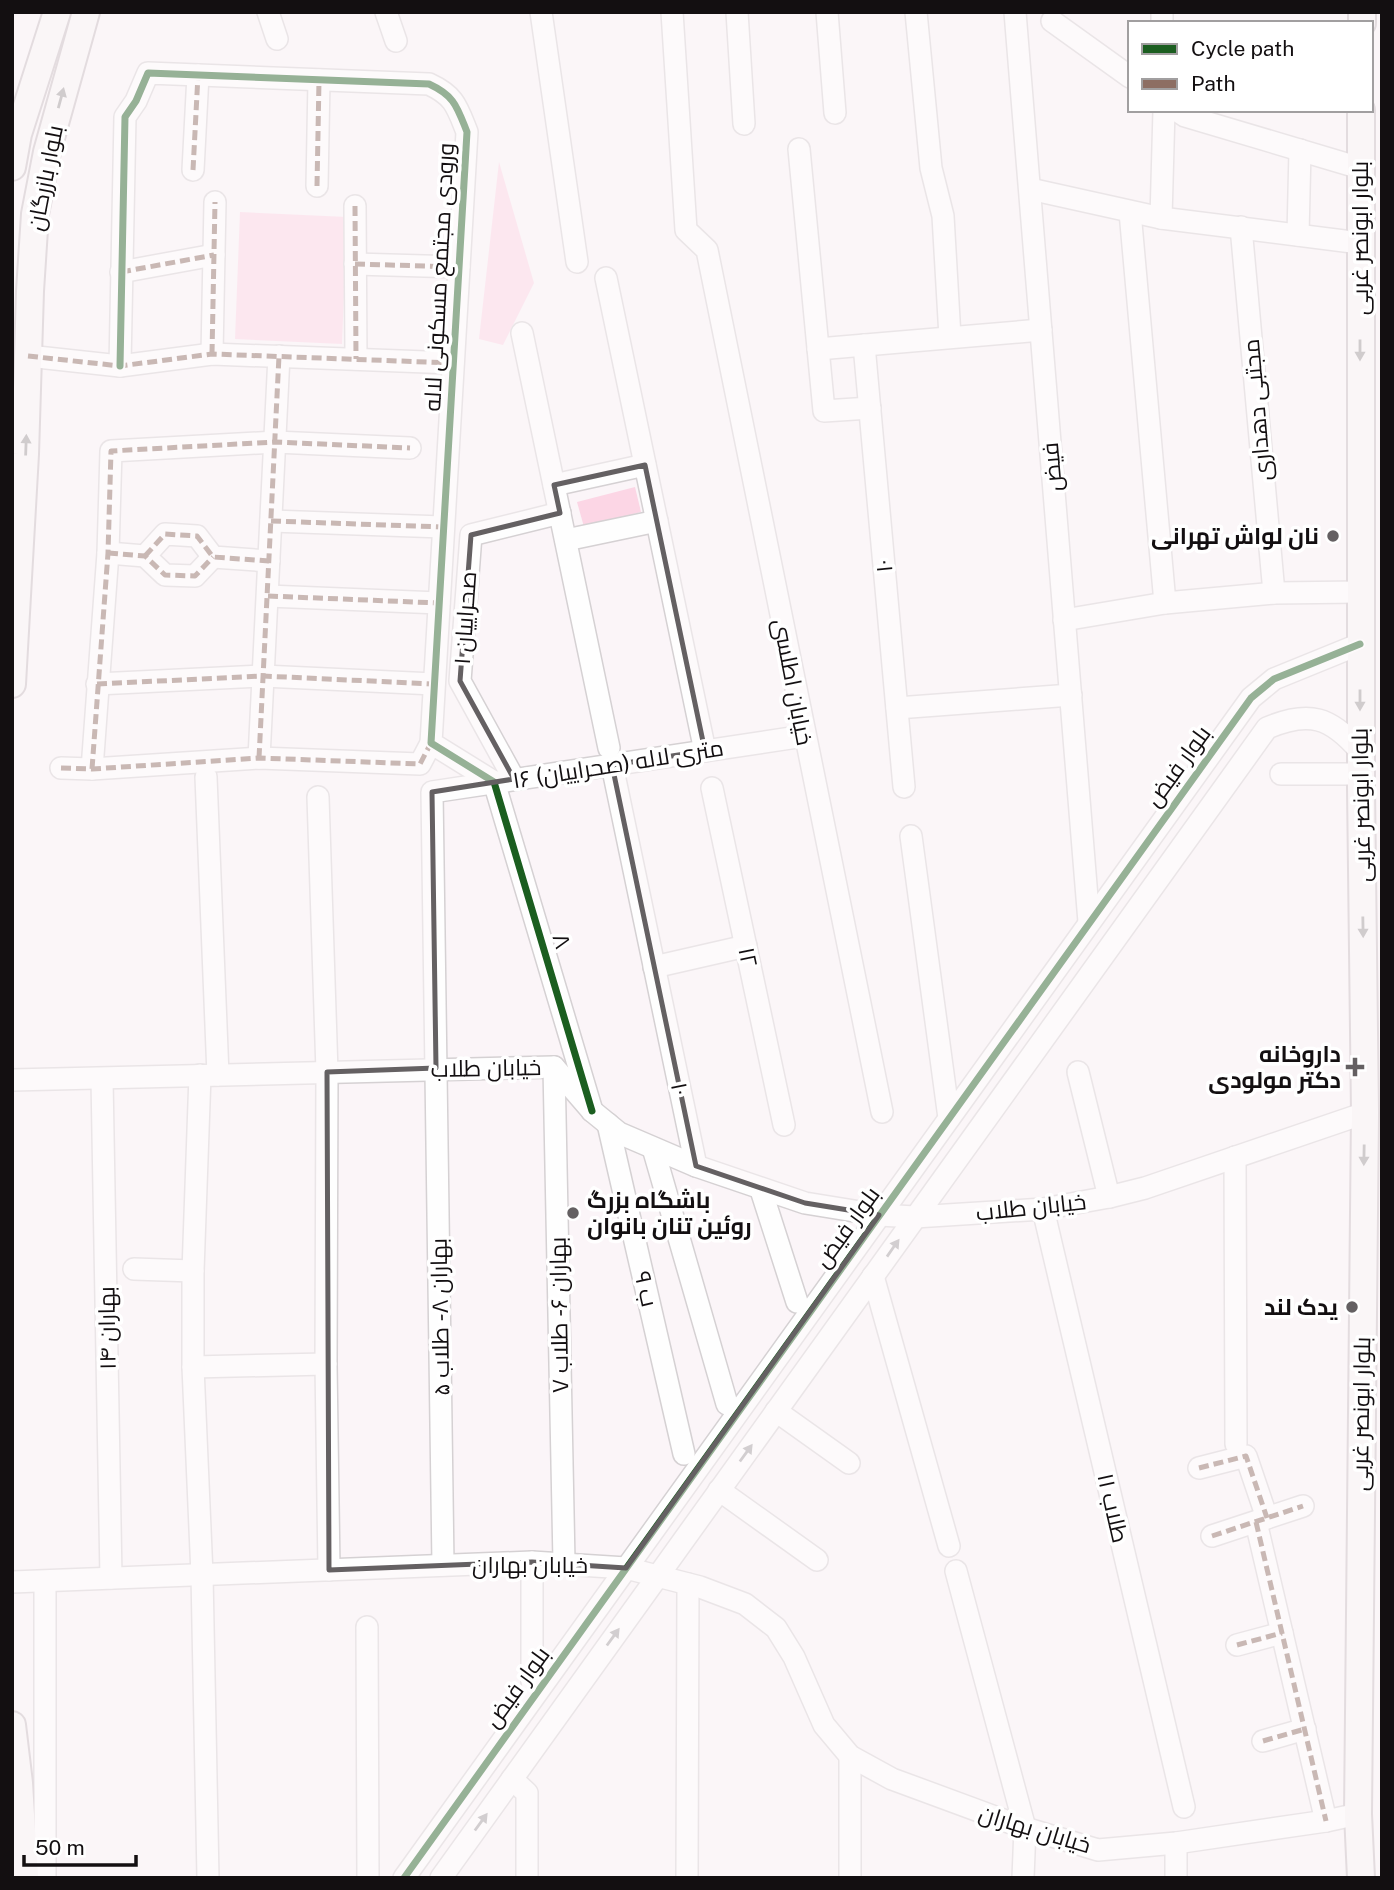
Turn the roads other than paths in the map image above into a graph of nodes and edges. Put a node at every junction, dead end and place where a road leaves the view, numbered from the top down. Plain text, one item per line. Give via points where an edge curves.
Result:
1 (57, 12) edge
2 (86, 12) edge
3 (268, 12) edge
4 (386, 12) edge
5 (541, 12) edge
6 (671, 12) edge
7 (737, 12) edge
8 (827, 12) edge
9 (916, 12) edge
10 (1015, 12) edge
11 (1052, 21) dead end
12 (277, 39) dead end
13 (396, 41) dead end
14 (198, 75) junction
15 (1128, 76) edge
16 (319, 80) junction
17 (1164, 112) edge
18 (1179, 112) edge
19 (1361, 112) edge
20 (835, 113) dead end
21 (744, 124) dead end
22 (799, 149) dead end
23 (1300, 150) junction
24 (12, 167) edge
25 (1360, 167) junction
26 (193, 170) dead end
27 (317, 186) dead end
28 (1030, 189) junction
29 (215, 202) dead end
30 (355, 206) dead end
31 (1130, 212) junction
32 (1161, 218) junction
33 (1241, 227) junction
34 (1298, 234) junction
35 (1360, 243) junction
36 (214, 255) junction
37 (577, 262) dead end
38 (355, 264) junction
39 (459, 267) junction
40 (121, 272) junction
41 (606, 278) dead end
42 (1041, 330) junction
43 (523, 332) dead end
44 (950, 337) junction
45 (864, 345) junction
46 (818, 349) junction
47 (212, 354) junction
48 (28, 356) junction
49 (279, 356) junction
50 (356, 359) junction
51 (453, 363) junction
52 (120, 366) junction
53 (870, 408) junction
54 (275, 442) junction
55 (410, 448) dead end
56 (645, 465) junction
57 (554, 485) junction
58 (560, 513) junction
59 (271, 521) junction
60 (657, 521) junction
61 (443, 527) junction
62 (566, 540) junction
63 (108, 553) junction
64 (145, 556) junction
65 (213, 557) junction
66 (269, 561) junction
67 (1360, 592) junction
68 (1274, 593) junction
69 (268, 596) junction
70 (439, 603) junction
71 (1165, 603) junction
72 (15, 614) edge
73 (1064, 620) junction
74 (1360, 644) junction
75 (263, 676) junction
76 (12, 684) edge
77 (97, 684) junction
78 (434, 684) junction
79 (1071, 695) junction
80 (897, 708) junction
81 (804, 736) junction
82 (431, 743) junction
83 (705, 751) junction
84 (610, 756) junction
85 (260, 758) junction
86 (1361, 763) junction
87 (61, 768) dead end
88 (93, 769) junction
89 (1281, 774) dead end
90 (206, 777) dead end
91 (504, 781) junction
92 (712, 788) dead end
93 (904, 788) dead end
94 (432, 792) joint
95 (318, 797) dead end
96 (1169, 811) junction
97 (1194, 830) junction
98 (911, 836) dead end
99 (1089, 922) junction
100 (746, 946) junction
101 (654, 967) junction
102 (554, 1067) junction
103 (436, 1068) junction
104 (327, 1072) junction
105 (1079, 1072) dead end
106 (209, 1075) junction
107 (102, 1079) junction
108 (12, 1080) edge
109 (882, 1112) dead end
110 (1365, 1113) junction
111 (600, 1117) junction
112 (949, 1118) junction
113 (783, 1125) dead end
114 (653, 1148) junction
115 (1235, 1157) junction
116 (696, 1166) junction
117 (761, 1189) junction
118 (1109, 1197) junction
119 (1043, 1209) junction
120 (879, 1215) junction
121 (915, 1217) junction
122 (134, 1269) dead end
123 (193, 1271) junction
124 (873, 1276) junction
125 (797, 1303) dead end
126 (326, 1364) junction
127 (193, 1367) junction
128 (727, 1404) dead end
129 (1371, 1406) edge
130 (776, 1411) junction
131 (1236, 1444) dead end
132 (684, 1454) dead end
133 (849, 1463) dead end
134 (1199, 1468) dead end
135 (719, 1490) junction
136 (1303, 1506) dead end
137 (1261, 1520) junction
138 (1212, 1536) dead end
139 (949, 1546) dead end
140 (817, 1560) dead end
141 (533, 1562) junction
142 (564, 1562) junction
143 (443, 1566) junction
144 (626, 1568) junction
145 (329, 1570) junction
146 (956, 1571) dead end
147 (202, 1575) junction
148 (657, 1576) junction
149 (111, 1578) junction
150 (12, 1582) edge
151 (44, 1582) junction
152 (688, 1584) junction
153 (367, 1627) dead end
154 (1282, 1633) junction
155 (1237, 1645) dead end
156 (532, 1682) dead end
157 (12, 1725) edge
158 (1305, 1729) junction
159 (1263, 1741) dead end
160 (850, 1756) junction
161 (512, 1779) junction
162 (1184, 1807) dead end
163 (1358, 1814) junction
164 (1326, 1821) junction
165 (1025, 1828) junction
166 (1176, 1843) junction
167 (208, 1873) edge
168 (410, 1875) edge
169 (25, 1878) edge
170 (45, 1878) edge
171 (368, 1878) edge
172 (441, 1878) edge
173 (527, 1878) edge
174 (688, 1878) edge
175 (850, 1878) edge
176 (1023, 1878) edge
177 (1175, 1878) edge
178 (1361, 1878) edge

1 - 24 main road, بلوار بازرگان
48 -> 2 main road, بلوار بازرگان via 35,214 47,152
3 - 12 street
4 - 13 street
5 - 37 street
6 - 81 street, خيابان اطلسى via 686,230 707,250
7 - 21 street
8 - 20 street
9 - 44 street via 931,168 943,216
10 - 28 street, فیض
11 - 15 street
14 - 16 street, ورودی مجتمع مسکونی لاله
14 - 26 street
14 - 40 street, ورودی مجتمع مسکونی لاله via 148,73 125,117
16 - 27 street
16 - 39 street, ورودی مجتمع مسکونی لاله via 429,84 447,92 467,132
17 - 32 street
18 - 23 street
19 - 25 main road, بلوار ابونصر غربی
22 - 46 street
23 - 25 street
23 - 34 street
25 - 35 main road, بلوار ابونصر غربی
28 - 31 street
28 - 42 street, فیض
29 - 36 street
30 - 38 street
31 - 32 street
31 - 71 street
32 - 33 street
33 - 34 street
33 - 68 street, مجتبی دهداری
34 - 35 street
35 -> 67 main road, بلوار ابونصر غربی
36 - 40 street
36 - 47 street
38 - 39 street
38 - 50 street
39 - 51 street, ورودی مجتمع مسکونی لاله
40 - 52 street, ورودی مجتمع مسکونی لاله
41 - 56 street
42 - 44 street
42 - 73 street, فیض
43 - 57 street
44 - 45 street
45 - 46 street
45 - 53 street, ۱۰
46 - 53 street via 824,411
47 - 49 street
47 - 52 street
48 - 52 street
72 -> 48 main road, بلوار بازرگان
49 - 50 street
49 - 54 street
50 - 51 street
51 - 61 street, ورودی مجتمع مسکونی لاله
53 - 80 street, ۱۰
54 - 55 street
54 - 59 street
54 - 63 street via 111,451
56 - 57 street
56 - 60 street
57 - 58 street
58 - 62 street, ۱۰
58 - 91 street, صحراییان ۱ via 471,535 460,681
59 - 61 street
59 - 66 street
60 - 62 street
60 - 83 street
61 - 70 street, ورودی مجتمع مسکونی لاله
62 - 84 street, ۱۰
63 - 64 street
63 - 77 street
64 - 65 street via 165,575 195,576
64 - 65 street via 165,534 197,536
65 - 66 street
66 - 69 street
67 - 68 street
67 - 74 main road, بلوار ابونصر غربی
68 - 71 street
69 - 70 street
69 - 75 street
70 - 78 street, ورودی مجتمع مسکونی لاله
71 - 73 street
72 - 76 main road, بلوار بازرگان
73 - 79 street, فیض
74 -> 86 main road, بلوار ابونصر غربی
74 - 96 street, بلوار فیض via 1275,679 1251,698
75 - 77 street
75 - 78 street
75 - 85 street
77 - 88 street
78 - 82 street, ورودی مجتمع مسکونی لاله
79 - 80 street
79 - 99 street, فیض
80 - 93 street, ۱۰
81 - 83 street, ۱۶ متری لاله (صحراییان)
81 - 109 street, خيابان اطلسى
82 - 85 street via 420,764
82 - 91 street
83 - 84 street, ۱۶ متری لاله (صحراییان)
84 - 91 street, ۱۶ متری لاله (صحراییان)
84 - 101 street, ۱۰
85 - 88 street
86 - 89 street
86 - 97 street via 1344,732 1318,719 1289,719 1267,728
86 -> 110 main road, بلوار ابونصر غربی
87 - 88 street
90 - 106 street
91 - 94 street, ۱۶ متری لاله (صحراییان)
91 - 111 street, ۸
92 - 100 street, ۱۲
94 - 103 street, بهاران ۸ - طلاب ۵
95 - 104 street
96 - 97 street
96 - 99 street, بلوار فیض
97 - 121 street
98 - 112 street
99 - 112 street, بلوار فیض
100 - 101 street
100 - 113 street, ۱۲
101 - 116 street, ۱۰
102 - 103 street, خیابان طلاب
102 - 111 street, خیابان طلاب
102 - 142 street, بهاران ۶ - طلاب ۷
103 - 104 street, خیابان طلاب
103 - 143 street, بهاران ۸ - طلاب ۵
104 - 106 street, خیابان طلاب
104 - 126 street
105 - 118 street
106 - 107 street, خیابان طلاب
106 - 123 street
107 - 108 street, خیابان طلاب
107 - 149 street, بهاران ۱۴
110 - 115 street, خیابان طلاب
110 -> 129 main road, بلوار ابونصر غربی
111 - 114 street, خیابان طلاب via 619,1133
111 - 132 street, ۹ ب
112 - 120 street, بلوار فیض
114 - 116 street, خیابان طلاب
114 - 128 street
115 - 118 street, خیابان طلاب
115 - 131 street
116 - 117 street, خیابان طلاب
117 - 120 street, خیابان طلاب via 805,1203
117 - 125 street
118 - 119 street, خیابان طلاب
119 - 121 street, خیابان طلاب
119 - 162 street, طلاب ۱۱
120 - 121 street, خیابان طلاب
120 - 144 street, بلوار فیض
124 -> 121 street
122 - 123 street
123 - 127 street
124 - 130 street
124 - 139 street
126 - 127 street
126 - 145 street
127 - 147 street
129 - 163 main road, بلوار ابونصر غربی
130 - 133 street
135 -> 130 street
134 - 137 street via 1247,1455
135 - 140 street
135 - 148 street
136 - 137 street
137 - 138 street
137 - 154 street
141 - 142 street, خیابان بهاران
141 - 143 street, خیابان بهاران
141 - 156 street
142 - 144 street, خیابان بهاران
143 - 145 street, خیابان بهاران
144 - 148 street, خیابان بهاران
144 - 168 street, بلوار فیض
145 - 147 street, خیابان بهاران
146 - 165 street
147 - 149 street, خیابان بهاران
147 - 167 street
148 - 152 street, خیابان بهاران
161 -> 148 street
149 - 151 street, خیابان بهاران
150 - 151 street, خیابان بهاران
151 - 170 street
152 - 160 street, خیابان بهاران via 745,1604 776,1628 824,1725
152 - 174 street
153 - 171 street
154 - 155 street
154 - 158 street
157 - 169 main road
158 - 159 street
158 - 164 street
160 - 165 street, خیابان بهاران via 892,1779
160 - 175 street
172 -> 161 street
161 - 173 street via 527,1793
163 - 164 street, خیابان بهاران
163 - 178 main road, بلوار ابونصر غربی
164 - 166 street, خیابان بهاران
165 - 166 street, خیابان بهاران via 1098,1850
165 - 176 street
166 - 177 street

